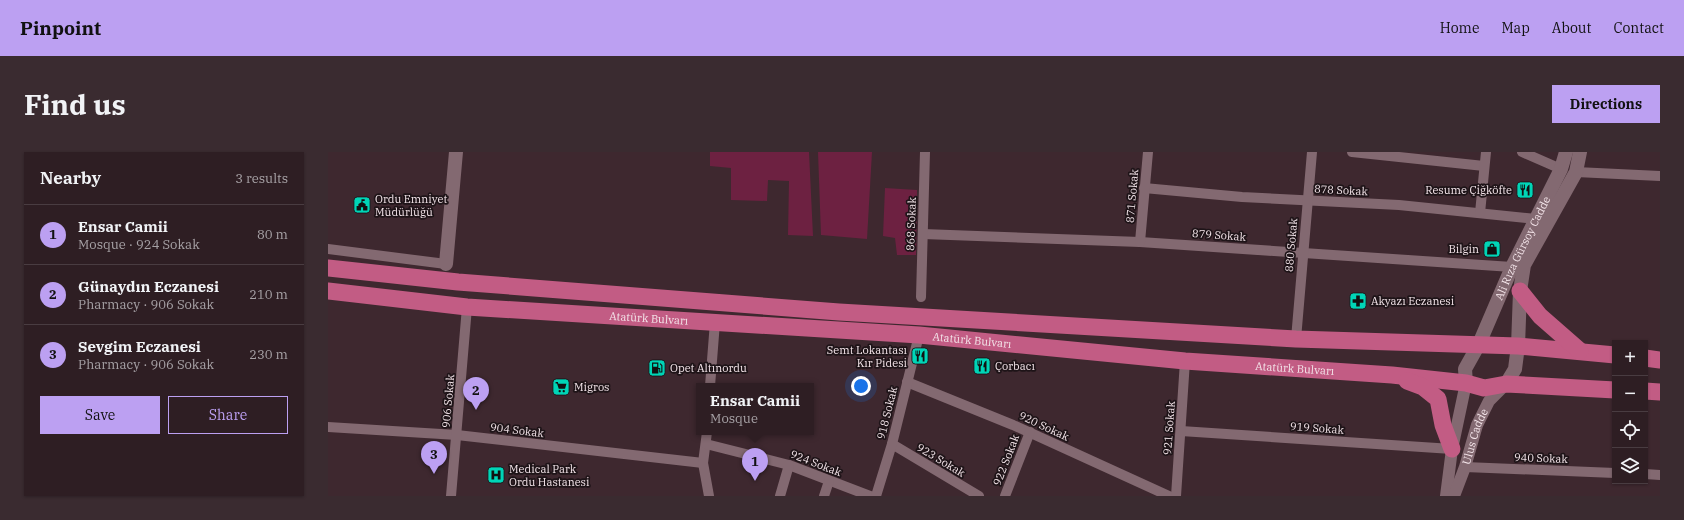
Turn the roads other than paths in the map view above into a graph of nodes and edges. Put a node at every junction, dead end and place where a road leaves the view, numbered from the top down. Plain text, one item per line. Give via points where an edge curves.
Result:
1 (456, 152) edge
2 (925, 152) edge
3 (1148, 152) edge
4 (1312, 152) edge
5 (1352, 152) edge
6 (1486, 152) edge
7 (1522, 152) edge
8 (1566, 152) edge
9 (1580, 152) edge
10 (1484, 166) junction
11 (1561, 169) junction
12 (1576, 172) junction
13 (1660, 176) edge
14 (1144, 188) junction
15 (1307, 201) junction
16 (1480, 213) junction
17 (1536, 219) junction
18 (923, 234) junction
19 (1140, 242) junction
20 (328, 249) edge
21 (1303, 253) junction
22 (446, 264) joint
23 (1512, 267) junction
24 (328, 268) edge
25 (328, 290) edge
26 (1520, 291) junction
27 (921, 297) dead end
28 (468, 307) junction
29 (715, 322) junction
30 (919, 336) junction
31 (1296, 339) junction
32 (1479, 344) junction
33 (1518, 346) junction
34 (1580, 351) junction
35 (1612, 355) edge
36 (1648, 358) edge
37 (1660, 360) edge
38 (1186, 361) junction
39 (1392, 375) junction
40 (907, 382) junction
41 (710, 383) edge
42 (1466, 383) junction
43 (1506, 384) junction
44 (1612, 390) edge
45 (1648, 391) edge
46 (1660, 392) edge
47 (328, 427) edge
48 (1181, 431) junction
49 (1030, 432) junction
50 (457, 435) junction
51 (707, 435) edge
52 (706, 444) junction
53 (892, 444) junction
54 (1452, 449) junction
55 (703, 464) junction
56 (789, 465) junction
57 (1466, 467) junction
58 (1612, 473) edge
59 (1648, 474) edge
60 (1660, 475) edge
61 (829, 481) junction
62 (451, 496) edge
63 (709, 496) edge
64 (780, 496) edge
65 (824, 496) edge
66 (870, 496) edge
67 (876, 496) edge
68 (979, 496) edge
69 (1005, 496) edge
70 (1169, 496) edge
71 (1176, 496) edge
72 (1446, 496) edge
73 (1454, 496) edge

1 - 22 main road
2 - 18 street, 868 Sokak
3 - 14 street, 871 Sokak
4 - 15 street, 880 Sokak
5 - 10 street
6 - 10 street
7 - 11 street
8 - 11 main road, Ali Rıza Gürsoy Cadde
9 - 12 main road, Ali Rıza Gürsoy Cadde
10 - 16 street
11 - 17 main road, Ali Rıza Gürsoy Cadde
12 - 13 street
12 - 26 main road, Ali Rıza Gürsoy Cadde via 1524,265
14 - 15 street, 878 Sokak
14 - 19 street, 871 Sokak
15 - 16 street, 878 Sokak via 1399,205
15 - 21 street, 880 Sokak
16 - 17 street, 878 Sokak
17 - 23 main road, Ali Rıza Gürsoy Cadde
18 - 19 street, 879 Sokak
18 - 27 street, 868 Sokak
19 - 21 street, 879 Sokak
20 - 22 street
21 - 23 street, 879 Sokak
21 - 31 street, 880 Sokak
23 - 32 main road, Ali Rıza Gürsoy Cadde
24 - 31 highway, Atatürk Bulvarı via 458,282 839,312
25 - 28 highway, Atatürk Bulvarı
26 - 33 main road, Ali Rıza Gürsoy Cadde
26 - 34 highway via 1540,316
28 - 29 highway, Atatürk Bulvarı
28 - 50 street, 906 Sokak
29 - 30 highway, Atatürk Bulvarı
29 - 41 street
30 - 38 highway, Atatürk Bulvarı
30 - 40 street, 918 Sokak
31 - 32 highway, Atatürk Bulvarı
32 - 33 highway, Atatürk Bulvarı
32 - 42 main road, Ali Rıza Gürsoy Cadde via 1465,369
33 - 34 highway, Atatürk Bulvarı
33 - 43 main road, Ali Rıza Gürsoy Cadde via 1515,369
34 - 35 highway, Atatürk Bulvarı
36 - 37 highway
38 - 39 highway, Atatürk Bulvarı
38 - 48 street, 921 Sokak
39 - 42 highway, Atatürk Bulvarı
39 - 54 highway via 1423,387 1438,399 1443,425
40 - 49 street, 920 Sokak
40 - 53 street, 918 Sokak
42 - 43 highway, Atatürk Bulvarı via 1484,388
42 - 54 street, Ulus Cadde
43 - 44 highway, Atatürk Bulvarı
43 - 57 street, Ulus Cadde via 1489,401 1477,425
45 - 46 highway
47 - 50 street, 904 Sokak
48 - 54 street, 919 Sokak
48 - 71 street, 921 Sokak
49 - 69 street, 922 Sokak
49 - 70 street, 920 Sokak
50 - 55 street, 904 Sokak
50 - 62 street, 906 Sokak
51 - 52 street
52 - 55 street
52 - 56 street, 924 Sokak
53 - 67 street, 918 Sokak
53 - 68 street, 923 Sokak
54 - 72 street, Ulus Cadde
55 - 63 street
56 - 61 street, 924 Sokak
56 - 64 street
57 - 58 street, 940 Sokak
57 - 73 street, Ulus Cadde
59 - 60 street
61 - 65 street
61 - 66 street, 924 Sokak

